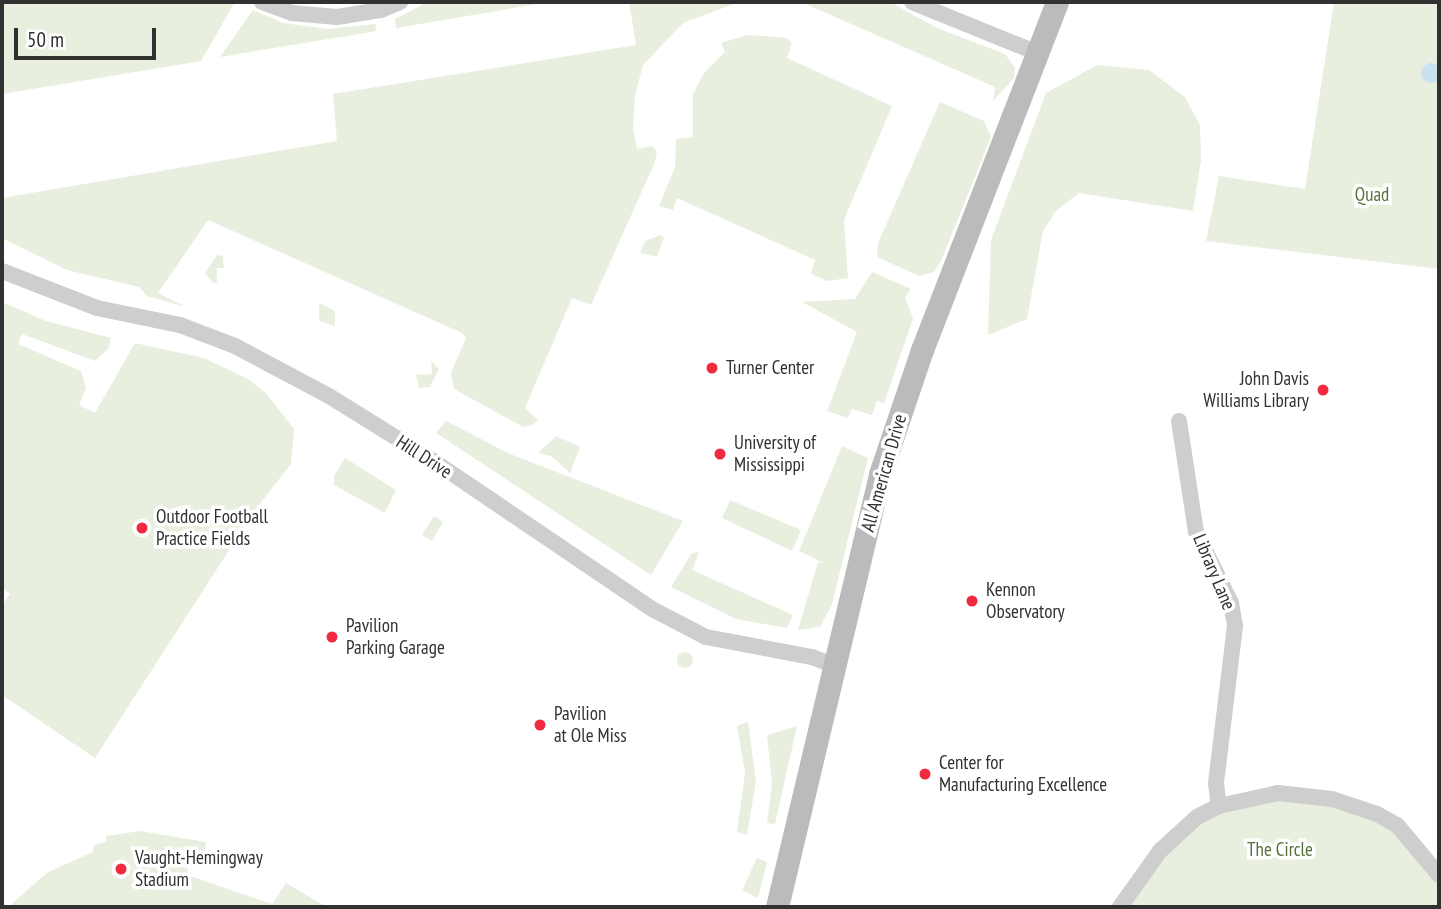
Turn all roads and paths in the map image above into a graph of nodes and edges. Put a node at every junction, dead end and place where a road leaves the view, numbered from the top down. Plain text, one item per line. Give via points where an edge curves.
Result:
1 (262, 2) edge
2 (400, 2) edge
3 (912, 2) edge
4 (1058, 2) edge
5 (1040, 54) junction
6 (2, 271) edge
7 (1179, 421) dead end
8 (833, 665) junction
9 (1219, 806) junction
10 (1439, 875) edge
11 (776, 907) edge
12 (1120, 907) edge

1 - 2 street via 292,13 337,17
3 - 5 street
4 - 5 street, All American Drive
5 - 8 street, All American Drive via 922,350 880,474
6 - 8 street, Hill Drive via 97,308 180,325 235,346 329,396 435,462 652,609 706,637
7 - 9 street, Library Lane via 1196,532 1231,603 1235,626 1216,783
8 - 11 street, All American Drive
9 - 10 street via 1278,793 1332,799 1397,825
9 - 12 street via 1197,817 1160,851

